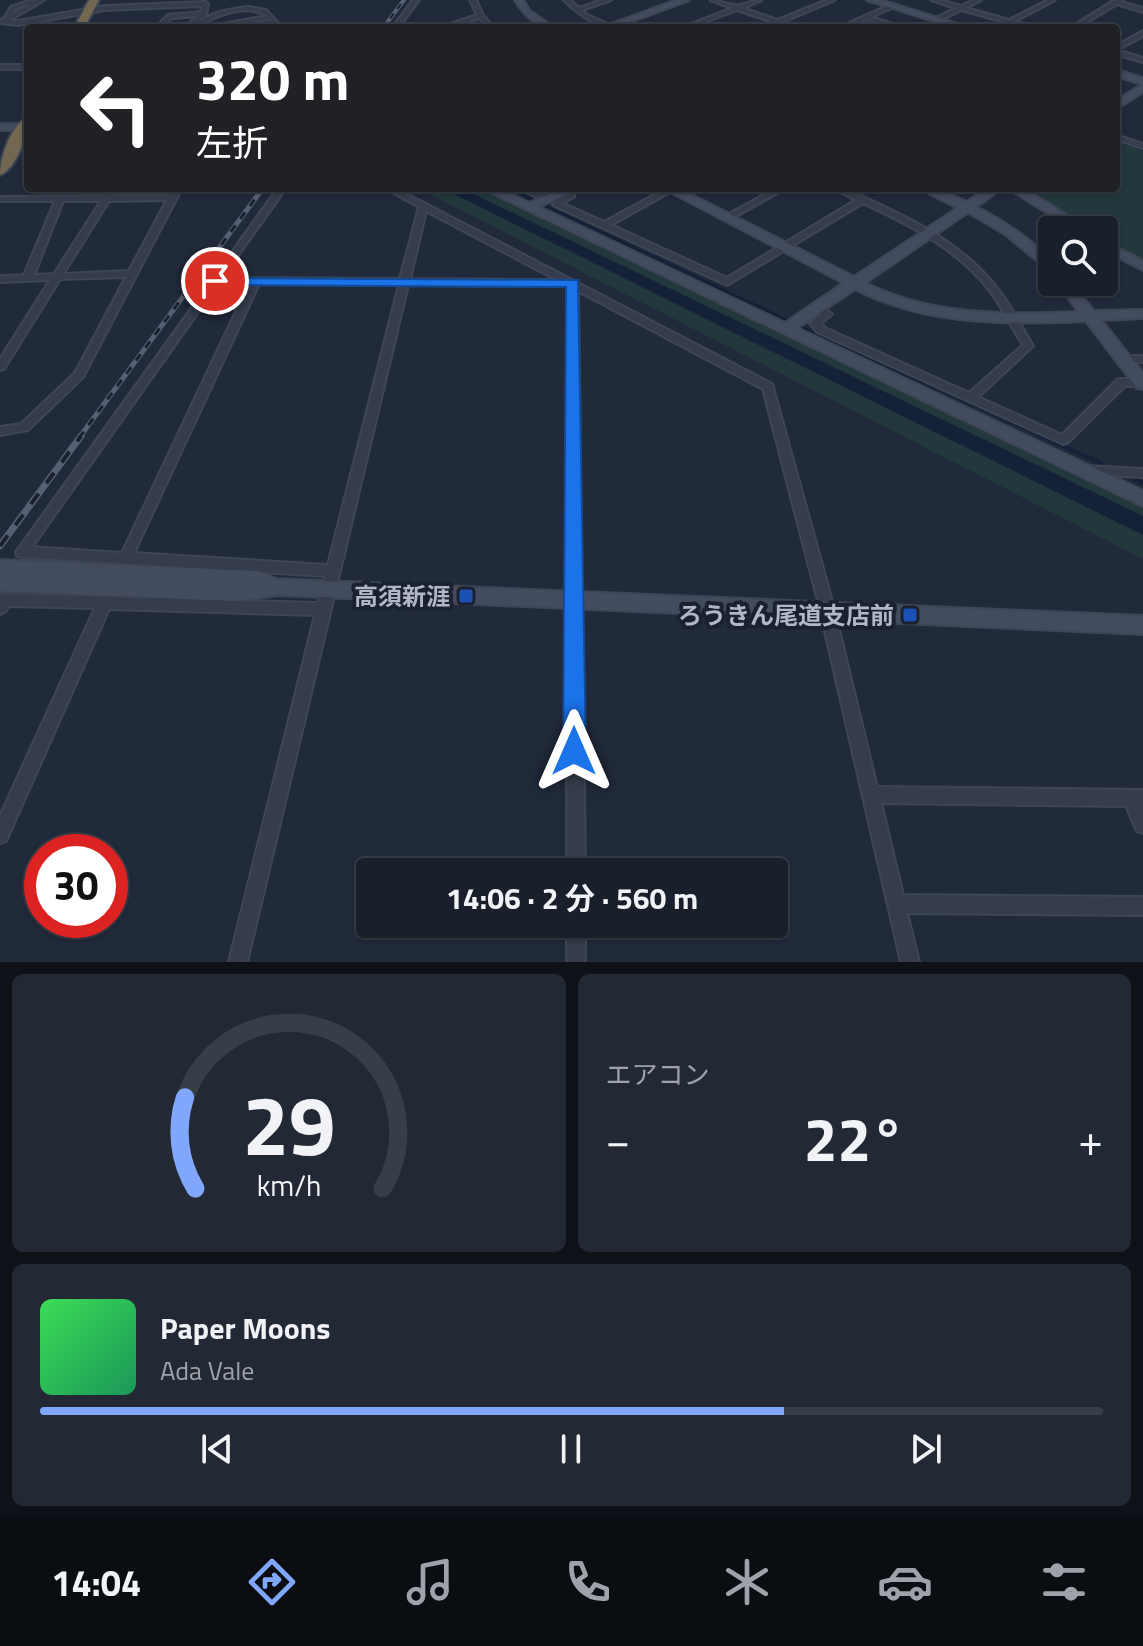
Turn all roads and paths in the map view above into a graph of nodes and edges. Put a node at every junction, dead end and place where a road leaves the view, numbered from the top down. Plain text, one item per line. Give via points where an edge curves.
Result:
1 (40, 0) edge
2 (216, 0) edge
3 (416, 0) edge
4 (473, 0) edge
5 (519, 0) edge
6 (567, 0) edge
7 (608, 0) edge
8 (685, 0) edge
9 (713, 0) edge
10 (759, 0) edge
11 (832, 0) edge
12 (871, 0) edge
13 (934, 0) edge
14 (978, 0) edge
15 (1052, 0) edge
16 (1108, 0) edge
17 (1128, 0) edge
18 (19, 1) edge
19 (1120, 1) edge
20 (161, 2) edge
21 (205, 4) junction
22 (91, 5) edge
23 (3, 6) dead end
24 (892, 6) junction
25 (1143, 7) edge
26 (961, 8) junction
27 (735, 9) junction
28 (577, 10) junction
29 (204, 14) junction
30 (480, 16) junction
31 (271, 17) junction
32 (866, 17) junction
33 (3, 19) edge
34 (938, 19) junction
35 (776, 22) junction
36 (1009, 22) junction
37 (81, 24) edge
38 (162, 24) edge
39 (191, 24) edge
40 (198, 24) edge
41 (227, 24) edge
42 (276, 24) edge
43 (398, 24) edge
44 (455, 24) edge
45 (487, 24) edge
46 (544, 24) edge
47 (603, 24) edge
48 (617, 24) edge
49 (695, 24) edge
50 (771, 24) edge
51 (783, 24) edge
52 (849, 24) edge
53 (888, 24) edge
54 (954, 24) edge
55 (1016, 24) edge
56 (1080, 24) edge
57 (0, 28) edge
58 (1143, 33) edge
59 (1120, 48) edge
60 (1120, 52) edge
61 (1143, 60) edge
62 (0, 67) edge
63 (24, 67) edge
64 (1120, 74) edge
65 (1143, 81) edge
66 (1143, 87) edge
67 (1120, 103) edge
68 (24, 125) edge
69 (0, 127) edge
70 (24, 130) edge
71 (1120, 138) edge
72 (1143, 146) edge
73 (0, 171) edge
74 (44, 192) edge
75 (110, 192) edge
76 (279, 192) edge
77 (397, 192) edge
78 (497, 192) edge
79 (530, 192) edge
80 (552, 192) edge
81 (562, 192) edge
82 (571, 192) edge
83 (664, 192) edge
84 (678, 192) edge
85 (775, 192) edge
86 (845, 192) edge
87 (934, 192) edge
88 (990, 192) edge
89 (1021, 192) edge
90 (175, 193) edge
91 (60, 198) junction
92 (106, 198) junction
93 (0, 199) edge
94 (39, 199) junction
95 (862, 200) junction
96 (423, 206) junction
97 (529, 207) junction
98 (969, 207) junction
99 (1061, 216) edge
100 (726, 218) junction
101 (605, 225) junction
102 (931, 232) junction
103 (783, 247) junction
104 (1118, 253) edge
105 (1038, 256) edge
106 (1143, 266) edge
107 (131, 274) junction
108 (55, 277) junction
109 (28, 278) junction
110 (0, 279) edge
111 (215, 281) junction
112 (255, 282) junction
113 (573, 283) junction
114 (404, 284) junction
115 (854, 284) junction
116 (1075, 296) edge
117 (820, 308) junction
118 (1143, 314) edge
119 (1092, 317) junction
120 (1011, 319) junction
121 (786, 329) junction
122 (1125, 359) junction
123 (1143, 359) edge
124 (0, 367) edge
125 (1143, 384) edge
126 (970, 398) junction
127 (0, 431) edge
128 (1083, 470) junction
129 (1143, 473) edge
130 (1143, 499) edge
131 (126, 557) junction
132 (0, 568) edge
133 (0, 583) edge
134 (278, 587) junction
135 (328, 590) junction
136 (573, 600) junction
137 (104, 604) junction
138 (0, 608) edge
139 (827, 612) junction
140 (1143, 625) edge
141 (870, 795) junction
142 (1137, 798) edge
143 (1143, 825) edge
144 (0, 835) edge
145 (576, 858) edge
146 (895, 904) junction
147 (1143, 906) edge
148 (576, 938) edge
149 (238, 962) edge
150 (576, 962) edge
151 (910, 962) edge

1 - 18 street
1 - 33 street
2 - 21 street
3 - 43 street
4 - 30 street
5 - 46 street
6 - 28 street
7 - 28 street
8 - 48 street
9 - 27 street
10 - 27 street
11 - 35 street
12 - 24 street
13 - 26 street
14 - 26 street
15 - 36 street
16 - 19 street
17 - 25 street
18 - 23 street
18 - 33 street
19 - 25 street
19 - 56 street
20 - 21 street
20 - 22 street
21 - 29 street
22 - 33 street
22 - 37 highway
24 - 32 street
24 - 34 street
26 - 34 street
26 - 36 street
27 - 35 street
27 - 49 street
28 - 47 street
29 - 38 street via 170,16
29 - 39 street
30 - 44 street
30 - 45 street
31 - 40 street via 253,9 207,17
31 - 41 street
31 - 42 street
32 - 52 street
32 - 53 street
33 - 57 street
34 - 54 street
35 - 50 street
35 - 51 street
36 - 55 street
58 - 59 street
60 - 61 street
62 - 63 street
64 - 65 street
66 - 67 street
68 - 69 street
70 - 73 highway
71 - 72 street
74 - 94 street
75 - 92 street
76 - 111 street
77 - 96 street
78 - 97 street
79 - 80 street via 540,197
81 - 97 street
82 - 101 street via 556,203
83 - 101 street
84 - 100 street
85 - 100 street
86 - 95 street
87 - 98 street
88 - 98 street
89 - 99 street
90 - 92 street
90 - 107 street
91 - 92 street
91 - 94 street
91 - 109 street
92 - 108 street
93 - 94 street
95 - 102 street
95 - 103 street
96 - 113 street
96 - 114 street
97 - 121 street
98 - 102 street
98 - 105 street
100 - 103 street
101 - 103 street via 727,282
102 - 115 street
102 - 120 street via 982,274
103 - 115 street
104 - 106 street
107 - 108 street
107 - 127 street via 79,375 24,427
108 - 109 street
108 - 124 street
109 - 110 street
111 - 112 street
111 - 131 street via 22,552
112 - 114 street
112 - 131 street
113 - 114 street
113 - 136 street
113 - 139 street via 768,387
114 - 135 street
115 - 117 street
115 - 120 street via 927,311
116 - 119 street
117 - 121 street
117 - 126 street via 827,314 815,323 821,330
118 - 119 street
119 - 120 street
119 - 122 street
120 - 126 street via 1028,346
121 - 128 street
122 - 123 street
122 - 125 street
125 - 126 street via 1122,382 1063,440
128 - 129 street
128 - 130 street
131 - 135 street
132 - 134 street via 258,579
133 - 134 street via 238,592
134 - 135 street
135 - 136 street
135 - 137 street
135 - 149 street
136 - 139 street
136 - 145 street
137 - 138 street via 5,600
137 - 144 street
139 - 140 street
139 - 141 street
141 - 142 street
141 - 146 street
142 - 143 street
146 - 147 street
146 - 151 street
148 - 150 street

